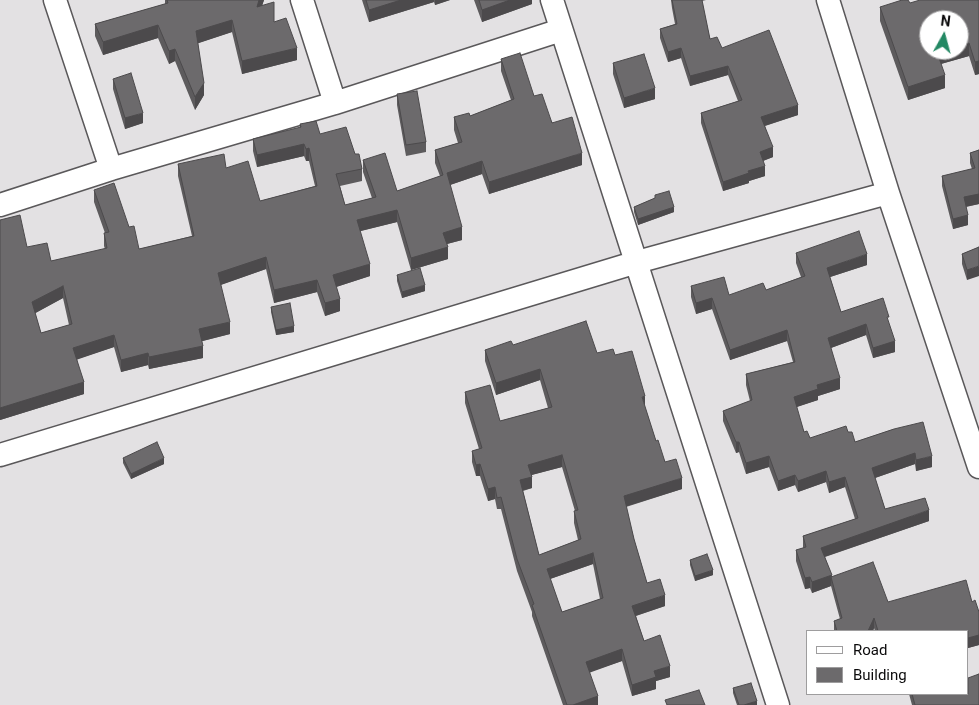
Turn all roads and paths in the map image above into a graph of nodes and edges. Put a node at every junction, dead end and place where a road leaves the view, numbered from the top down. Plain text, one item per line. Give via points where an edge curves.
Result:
1 (56, 0) edge
2 (302, 0) edge
3 (552, 0) edge
4 (834, 1) edge
5 (561, 30) junction
6 (335, 103) junction
7 (111, 169) junction
8 (888, 193) junction
9 (0, 205) edge
10 (637, 262) junction
11 (0, 455) edge
12 (979, 467) edge
13 (778, 705) edge

1 - 7 street
2 - 6 street
3 - 5 street
4 - 8 street
5 - 6 street
5 - 10 street
6 - 7 street
7 - 9 street
8 - 10 street
8 - 12 street
10 - 11 street
10 - 13 street

